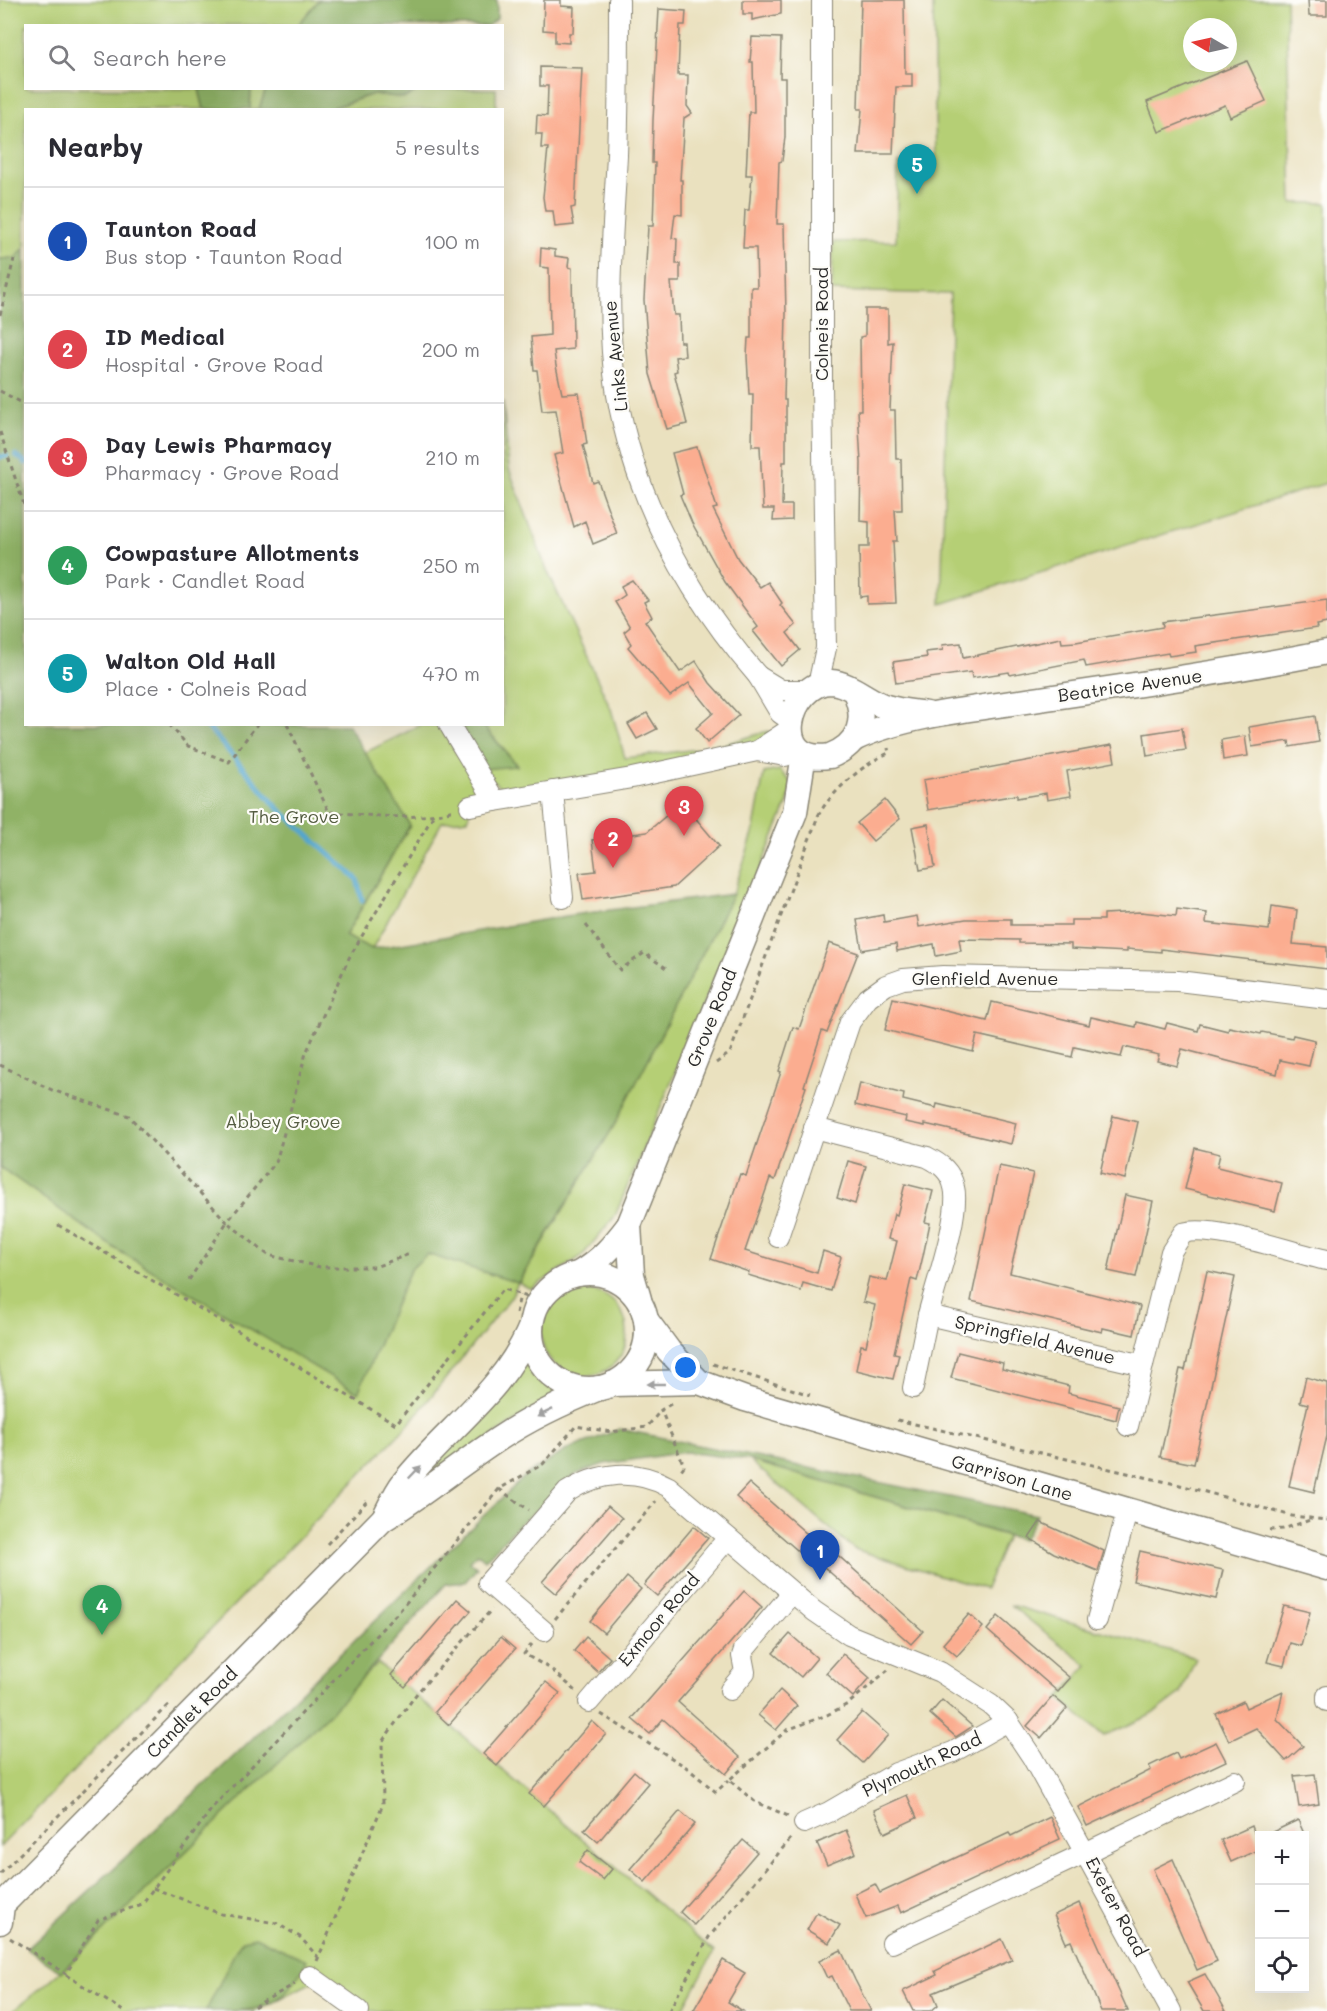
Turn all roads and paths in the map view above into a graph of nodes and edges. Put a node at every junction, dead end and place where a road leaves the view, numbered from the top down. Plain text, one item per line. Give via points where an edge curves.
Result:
1 (619, 0) edge
2 (822, 0) edge
3 (14, 259) dead end
4 (0, 315) edge
5 (0, 391) edge
6 (24, 404) edge
7 (0, 432) edge
8 (24, 505) edge
9 (826, 648) junction
10 (1327, 652) edge
11 (758, 676) junction
12 (814, 687) junction
13 (852, 690) junction
14 (932, 715) junction
15 (171, 726) edge
16 (256, 726) edge
17 (288, 726) edge
18 (450, 726) edge
19 (796, 739) junction
20 (845, 746) junction
21 (554, 791) junction
22 (495, 801) junction
23 (470, 806) dead end
24 (795, 812) junction
25 (563, 898) dead end
26 (586, 925) dead end
27 (669, 970) dead end
28 (1327, 999) edge
29 (0, 1065) edge
30 (814, 1128) junction
31 (227, 1222) junction
32 (58, 1225) dead end
33 (629, 1225) junction
34 (778, 1237) dead end
35 (412, 1253) dead end
36 (1327, 1260) edge
37 (578, 1274) junction
38 (189, 1280) dead end
39 (530, 1298) junction
40 (643, 1310) junction
41 (928, 1315) junction
42 (523, 1321) junction
43 (1143, 1365) junction
44 (703, 1372) junction
45 (605, 1386) junction
46 (913, 1388) dead end
47 (815, 1396) dead end
48 (661, 1410) dead end
49 (889, 1418) dead end
50 (1128, 1426) dead end
51 (669, 1487) junction
52 (499, 1489) junction
53 (374, 1493) dead end
54 (1127, 1512) junction
55 (542, 1519) junction
56 (382, 1520) junction
57 (1327, 1520) edge
58 (728, 1538) junction
59 (326, 1545) dead end
60 (1327, 1568) edge
61 (792, 1593) junction
62 (488, 1614) dead end
63 (1096, 1620) dead end
64 (544, 1631) junction
65 (903, 1658) junction
66 (730, 1690) dead end
67 (1327, 1696) edge
68 (176, 1697) dead end
69 (1327, 1701) edge
70 (589, 1702) junction
71 (1008, 1721) junction
72 (729, 1780) junction
73 (1235, 1782) dead end
74 (804, 1823) junction
75 (1085, 1853) junction
76 (0, 1874) edge
77 (153, 1888) junction
78 (2, 1917) edge
79 (891, 1943) dead end
80 (318, 1957) junction
81 (66, 1974) junction
82 (310, 1976) junction
83 (123, 2011) edge
84 (246, 2011) edge
85 (359, 2011) edge
86 (669, 2011) edge
87 (1171, 2011) edge

1 - 11 street, Links Avenue via 610,285 611,342 623,423 645,495 674,559 710,616
2 - 9 street, Colneis Road
3 - 4 path
5 - 6 path
7 - 8 path
9 - 12 street, Colneis Road
9 - 13 street, Colneis Road via 839,680
10 - 14 main road, Beatrice Avenue via 1228,672
11 - 12 street, Links Avenue via 781,690
11 - 19 street, Links Avenue
12 - 13 main road via 831,682
12 - 19 main road via 803,696
13 - 14 main road, Beatrice Avenue via 886,707
13 - 20 main road via 862,715 860,726
14 - 20 main road, Beatrice Avenue via 869,731
15 - 16 path via 188,746 229,762
17 - 31 path via 328,812 433,816 349,958 310,1042 276,1162
18 - 22 street
19 - 20 main road via 825,757
19 - 21 street via 785,756 757,751
19 - 24 main road, Grove Road
20 - 24 main road, Grove Road
21 - 22 street
21 - 25 street
22 - 23 street
24 - 33 main road, Grove Road
26 - 27 path via 620,970 644,953
28 - 30 street, Glenfield Avenue via 1178,981 943,976 892,982 873,993 853,1014
29 - 31 path via 52,1090 129,1116
30 - 34 street, Glenfield Avenue
30 - 41 street via 927,1157 950,1175 955,1200
31 - 35 path via 268,1255 320,1267 375,1267
31 - 38 path
32 - 39 path via 396,1424 503,1289
33 - 37 main road, Grove Road via 603,1257
33 - 40 main road, Grove Road via 632,1275
36 - 43 street via 1216,1233 1183,1233 1171,1252
37 - 39 main road, Grove Road
37 - 40 main road via 590,1273 623,1283
39 - 42 main road, Candlet Road
39 - 42 path
40 - 44 main road, Garrison Lane via 669,1351
40 - 45 main road via 646,1343 637,1363 622,1379
41 - 43 street, Springfield Avenue
41 - 46 street
42 - 45 main road, Garrison Lane via 549,1373 567,1385
56 -> 42 main road, Candlet Road via 404,1483 492,1390 522,1348
43 - 50 street
44 -> 45 main road, Garrison Lane
44 - 47 path via 726,1367
44 - 54 main road, Garrison Lane via 745,1400
45 -> 56 main road, Candlet Road via 500,1438
48 - 52 path via 647,1427 612,1432 576,1426 543,1464
49 - 57 path via 1184,1486 1292,1516
51 - 55 street via 654,1479 626,1474 594,1479 567,1492
51 - 58 street
51 - 64 path
52 - 55 path
52 - 77 path via 401,1609 213,1807
53 - 59 path
54 - 60 main road, Garrison Lane
54 - 63 street
55 - 64 street via 488,1583
56 - 78 main road, Candlet Road
58 - 61 street
58 - 70 street, Exmoor Road
61 - 65 street via 849,1635
61 - 66 street via 744,1650 746,1672
62 - 80 path via 417,1693 382,1742 383,1804
64 - 70 path via 524,1654 551,1669
65 - 71 street via 968,1688
65 - 72 path via 848,1704 787,1730
67 - 69 street
68 - 76 path
70 - 72 path via 606,1719 686,1767 716,1792
71 - 74 street, Plymouth Road via 953,1752 896,1773
71 - 75 street
72 - 74 path via 755,1802
73 - 75 street, Exeter Road
74 - 86 path via 709,1936
75 - 79 street
75 - 87 street, Exeter Road
77 - 80 path via 221,1914 276,1923 300,1937
77 - 81 path via 142,1904 98,1920
78 - 81 path
80 - 82 path
81 - 83 path
82 - 84 path
82 - 85 street

